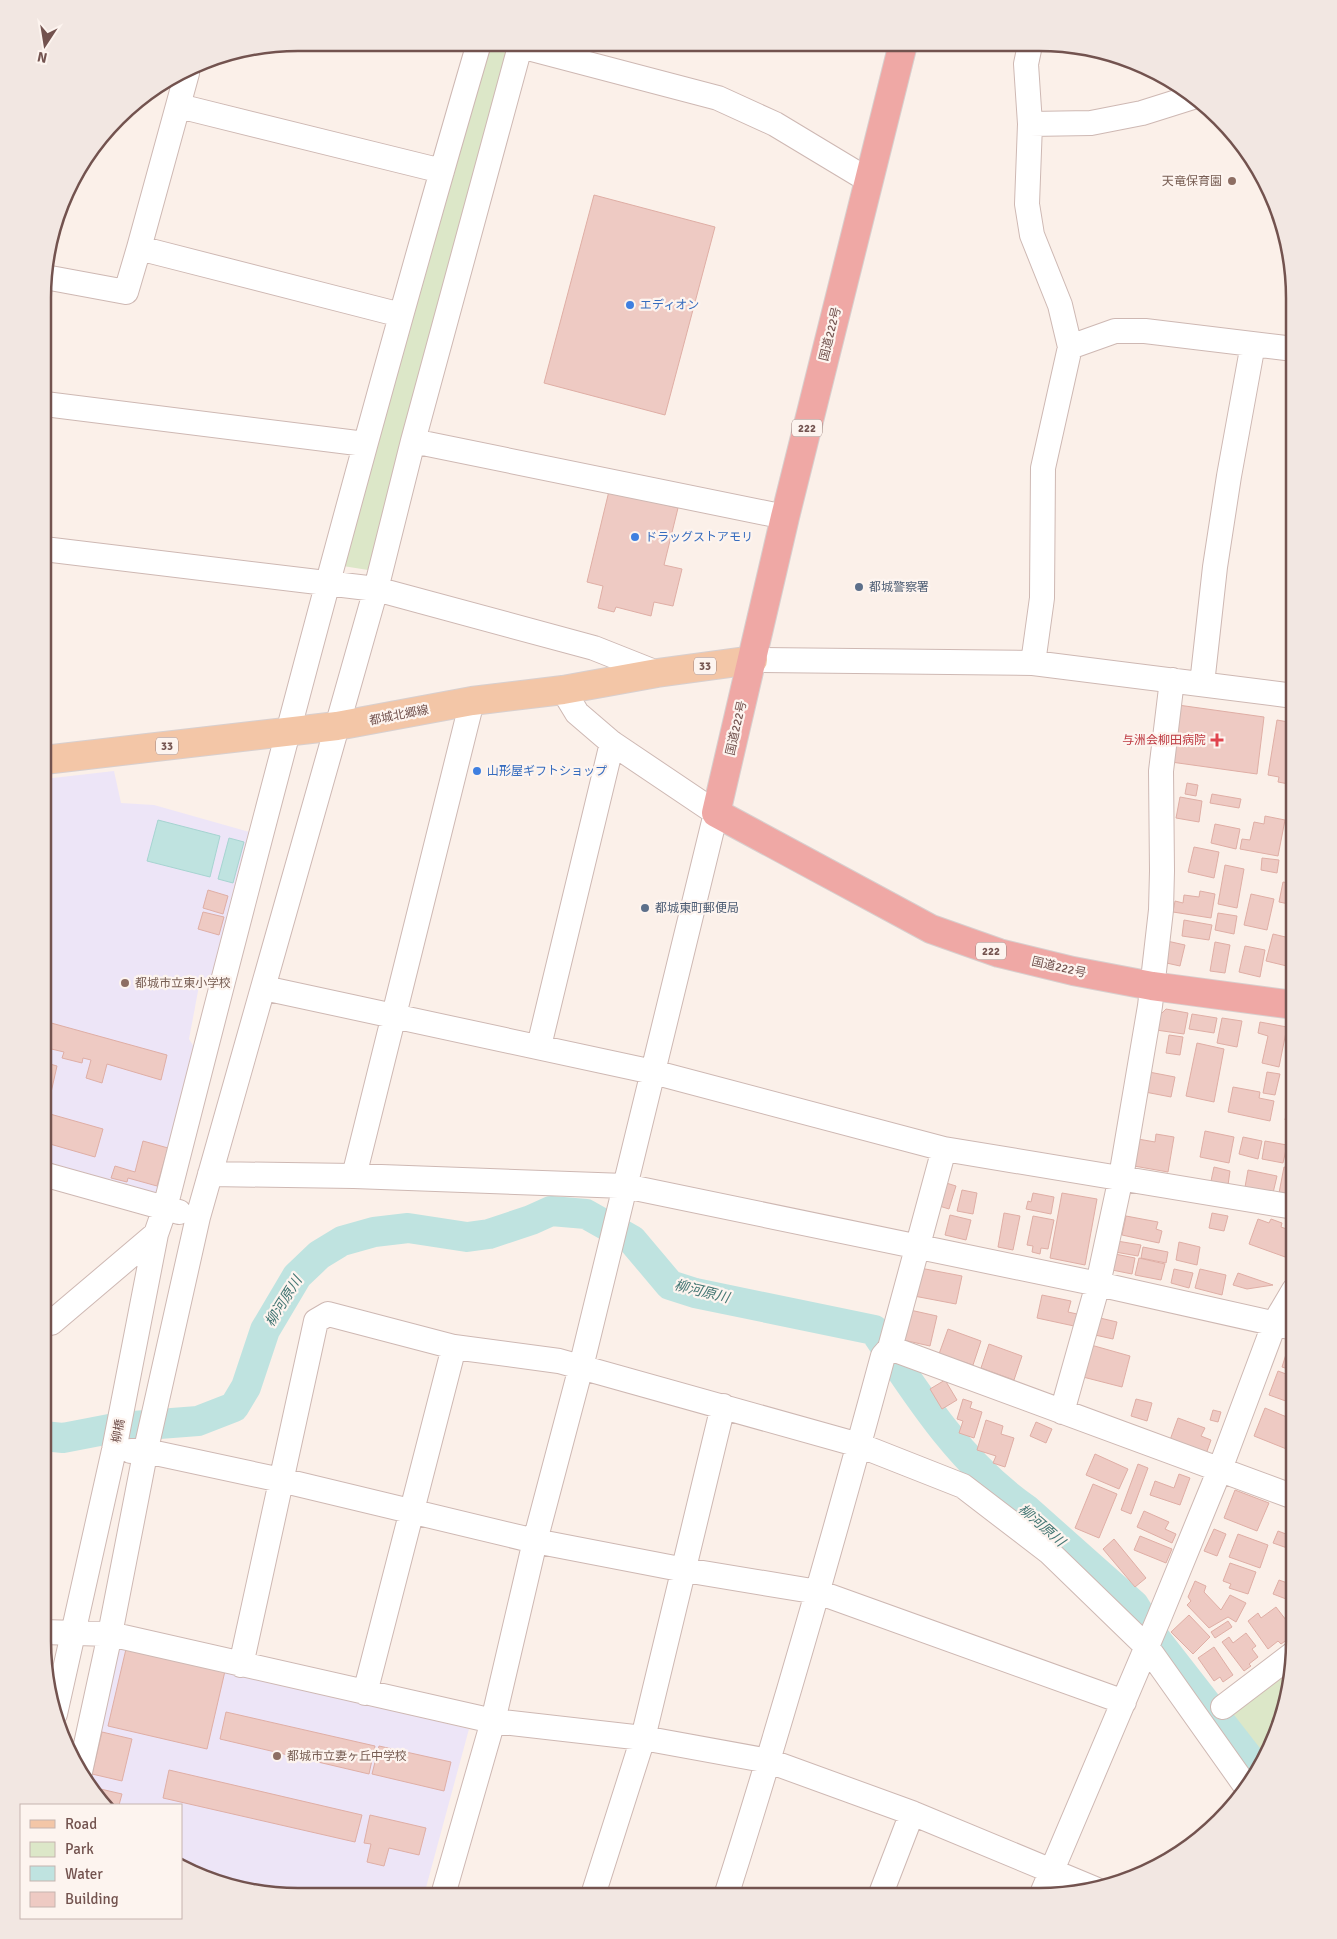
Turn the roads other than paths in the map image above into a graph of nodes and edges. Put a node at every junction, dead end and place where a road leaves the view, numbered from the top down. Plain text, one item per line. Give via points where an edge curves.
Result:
1 (477, 51) edge
2 (518, 51) edge
3 (542, 51) edge
4 (901, 51) edge
5 (1029, 51) edge
6 (185, 79) edge
7 (1185, 99) edge
8 (178, 106) junction
9 (1030, 124) junction
10 (442, 171) junction
11 (868, 180) junction
12 (138, 248) junction
13 (52, 278) edge
14 (401, 314) junction
15 (1253, 344) junction
16 (1070, 348) junction
17 (1286, 348) edge
18 (51, 405) edge
19 (413, 441) junction
20 (365, 444) junction
21 (785, 517) junction
22 (51, 551) edge
23 (327, 584) junction
24 (376, 589) junction
25 (753, 660) junction
26 (1033, 663) junction
27 (657, 673) junction
28 (1172, 680) junction
29 (1202, 684) junction
30 (564, 690) junction
31 (1286, 695) edge
32 (472, 701) junction
33 (338, 726) junction
34 (289, 731) junction
35 (612, 743) junction
36 (51, 759) edge
37 (716, 813) junction
38 (1152, 986) junction
39 (264, 988) junction
40 (1286, 1003) edge
41 (394, 1016) junction
42 (539, 1046) junction
43 (653, 1072) junction
44 (944, 1149) junction
45 (210, 1174) junction
46 (51, 1176) edge
47 (354, 1176) junction
48 (1121, 1177) junction
49 (623, 1197) junction
50 (1286, 1206) edge
51 (165, 1208) junction
52 (198, 1218) junction
53 (156, 1234) junction
54 (916, 1248) junction
55 (1098, 1284) junction
56 (51, 1323) dead end
57 (1285, 1325) edge
58 (454, 1347) junction
59 (887, 1352) junction
60 (581, 1367) junction
61 (723, 1406) junction
62 (1062, 1412) junction
63 (859, 1445) junction
64 (146, 1450) junction
65 (114, 1451) junction
66 (1220, 1469) junction
67 (281, 1480) junction
68 (1286, 1494) edge
69 (413, 1512) junction
70 (535, 1541) junction
71 (685, 1570) junction
72 (818, 1592) junction
73 (51, 1633) edge
74 (74, 1634) junction
75 (110, 1634) junction
76 (1147, 1647) junction
77 (1285, 1661) edge
78 (241, 1665) junction
79 (365, 1693) junction
80 (59, 1699) edge
81 (1124, 1702) junction
82 (1223, 1706) dead end
83 (493, 1721) junction
84 (643, 1738) junction
85 (82, 1761) edge
86 (769, 1761) junction
87 (1242, 1781) edge
88 (912, 1813) junction
89 (1051, 1872) junction
90 (1082, 1884) edge
91 (445, 1888) edge
92 (594, 1888) edge
93 (729, 1888) edge
94 (883, 1888) edge
95 (1044, 1888) edge

1 - 10 street, 柳橋
2 - 19 street
3 - 11 street via 718,98 775,124
4 - 11 highway, 国道222号 / 222
5 - 9 street via 1026,64
6 - 8 street
7 - 9 street via 1142,113 1091,123
8 - 10 street
8 - 12 street
9 - 16 street via 1027,204 1032,235 1060,305
10 - 14 street, 柳橋
11 - 21 highway, 国道222号 / 222
12 - 13 street via 126,292
12 - 14 street
14 - 20 street, 柳橋
15 - 16 street via 1145,331 1115,331
15 - 17 street
15 - 29 street via 1227,485
16 - 26 street via 1043,468 1042,598
18 - 20 street
19 - 21 street
19 - 24 street
20 - 23 street, 柳橋
21 - 25 highway, 国道222号 / 222
22 - 23 street
23 - 24 street
23 - 34 street, 柳橋
24 - 27 street via 594,648
24 - 33 street
25 - 26 street
25 - 27 main road, 都城北郷線 / 33
25 - 37 highway, 国道222号 / 222
26 - 28 street
27 - 30 main road, 都城北郷線 / 33
28 - 29 street
28 - 38 street via 1160,771 1161,910
29 - 31 street
30 - 32 main road, 都城北郷線 / 33
30 - 35 street via 577,713
32 - 33 main road, 都城北郷線 / 33
32 - 41 street
33 - 34 main road, 都城北郷線 / 33
33 - 39 street
34 - 36 main road, 都城北郷線 / 33
34 - 51 street, 柳橋
35 - 37 street
35 - 42 street
37 - 38 highway, 国道222号 / 222 via 931,929 999,953
37 - 43 street
38 - 40 highway, 国道222号 / 222
38 - 48 street
39 - 41 street
39 - 45 street
41 - 42 street
41 - 47 street
42 - 43 street
43 - 44 street
43 - 49 street
44 - 48 street
44 - 54 street
45 - 47 street
45 - 52 street
46 - 51 street
47 - 49 street
48 - 50 street
48 - 55 street
49 - 54 street
49 - 60 street
51 - 52 street
51 - 53 street, 柳橋
52 - 64 street
53 - 56 street
53 - 65 street, 柳橋
54 - 55 street
54 - 59 street
55 - 57 street
55 - 62 street
57 - 66 street
58 - 60 street
58 - 67 street via 328,1314 316,1321
58 - 69 street
59 - 62 street
59 - 63 street
60 - 61 street
60 - 70 street
61 - 63 street
61 - 71 street
62 - 66 street
63 - 72 street
63 - 76 street via 963,1486 1049,1552
64 - 65 street
64 - 67 street
64 - 75 street
65 - 74 street, 柳橋
66 - 68 street
66 - 76 street
67 - 69 street
67 - 78 street
69 - 70 street
69 - 79 street
70 - 71 street
70 - 83 street
71 - 72 street
71 - 84 street
72 - 81 street
72 - 86 street
73 - 74 street
74 - 75 street
74 - 80 street, 柳橋
75 - 78 street
75 - 85 street
76 - 81 street
76 - 87 street
77 - 82 street
78 - 79 street
79 - 83 street
81 - 89 street
83 - 84 street
83 - 91 street
84 - 86 street
84 - 92 street
86 - 88 street
86 - 93 street
88 - 89 street
88 - 94 street
89 - 90 street
89 - 95 street

